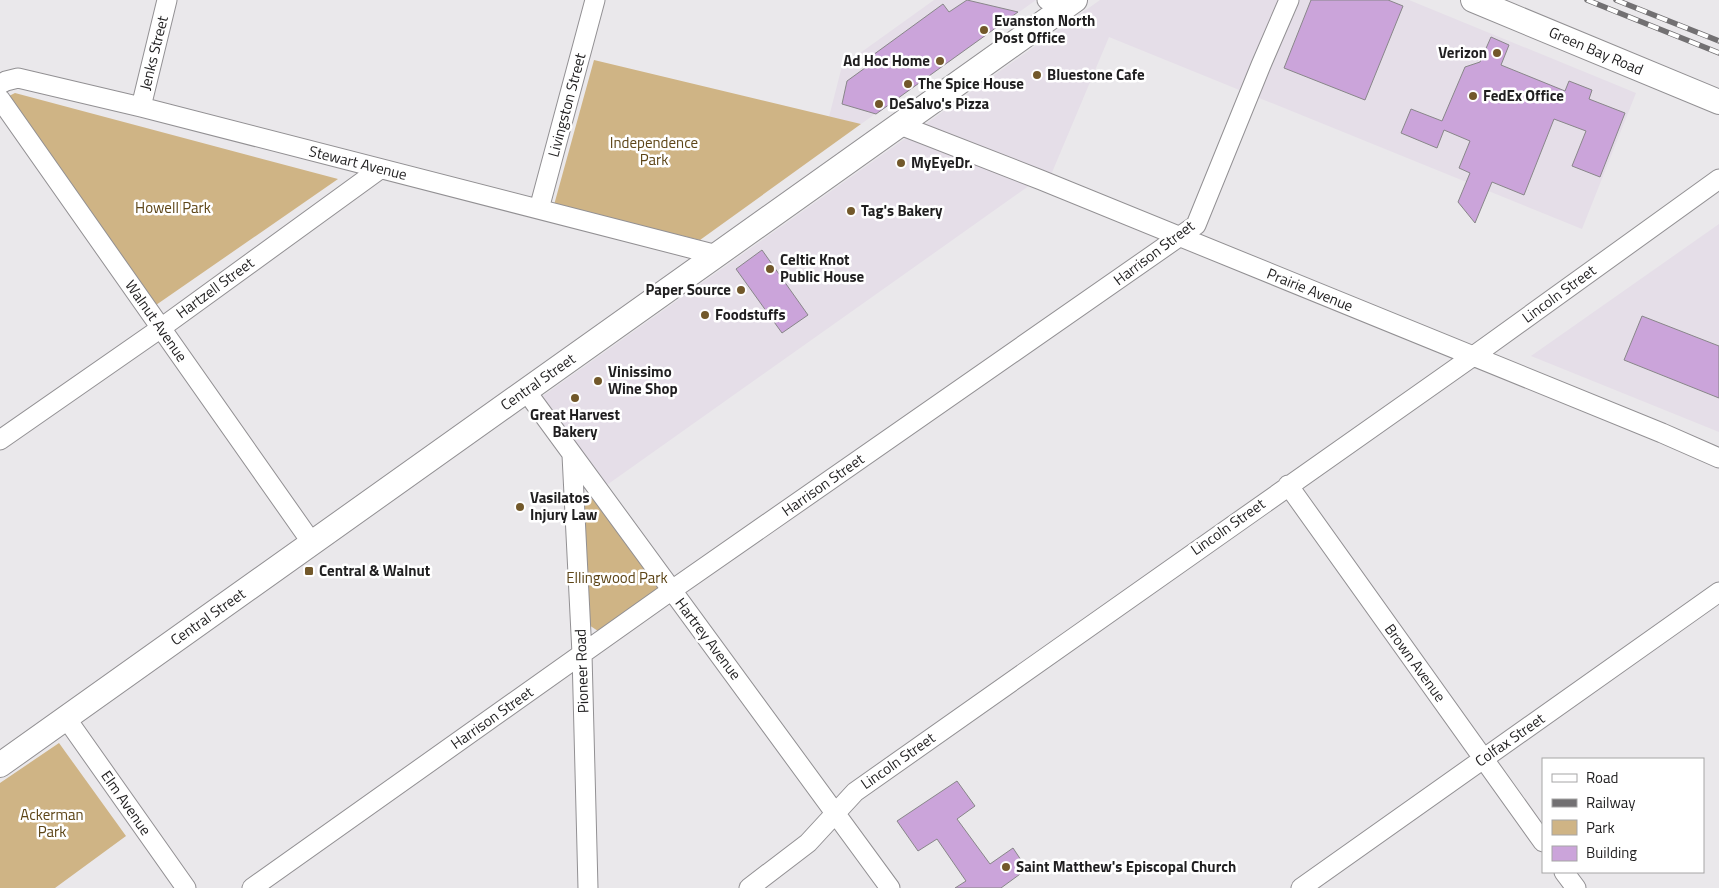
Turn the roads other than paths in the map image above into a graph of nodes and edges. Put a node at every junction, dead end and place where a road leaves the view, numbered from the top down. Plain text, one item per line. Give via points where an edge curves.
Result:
1 (168, 0) edge
2 (594, 0) edge
3 (1289, 0) edge
4 (1473, 0) edge
5 (1063, 2) edge
6 (0, 84) edge
7 (0, 99) edge
8 (1719, 102) edge
9 (141, 107) junction
10 (900, 125) junction
11 (380, 169) junction
12 (1719, 179) edge
13 (539, 209) junction
14 (1180, 237) junction
15 (717, 255) junction
16 (161, 328) junction
17 (1472, 357) junction
18 (526, 391) junction
19 (0, 440) edge
20 (572, 455) junction
21 (1719, 458) edge
22 (1288, 485) junction
23 (312, 543) junction
24 (672, 590) junction
25 (1719, 592) edge
26 (582, 654) junction
27 (66, 718) junction
28 (1484, 759) junction
29 (0, 765) edge
30 (836, 812) junction
31 (1542, 841) edge
32 (1565, 873) edge
33 (186, 888) edge
34 (252, 888) edge
35 (588, 888) edge
36 (749, 888) edge
37 (890, 888) edge
38 (1301, 888) edge
39 (1576, 888) edge

1 - 9 street, Jenks Street
2 - 13 street, Livingston Street
3 - 14 street, Harrison Street via 1196,225
4 - 8 main road, Green Bay Road
5 - 10 main road, Central Street
6 - 9 street, Stewart Avenue via 18,78
7 - 16 street, Walnut Avenue
9 - 11 street, Stewart Avenue
10 - 14 street, Prairie Avenue
10 - 15 main road, Central Street
11 - 13 street, Stewart Avenue
11 - 16 street, Hartzell Street
12 - 17 street, Lincoln Street
13 - 15 street, Stewart Avenue
14 - 17 street, Prairie Avenue
14 - 24 street, Harrison Street
15 - 18 main road, Central Street
16 - 19 street, Hartzell Street
16 - 23 street, Walnut Avenue
17 - 21 street, Prairie Avenue
17 - 22 street, Lincoln Street
18 - 20 street, Hartrey Avenue
18 - 23 main road, Central Street
20 - 24 street, Hartrey Avenue
20 - 26 street, Pioneer Road
22 - 28 street, Brown Avenue
22 - 30 street, Lincoln Street via 855,792
23 - 27 main road, Central Street
24 - 26 street, Harrison Street
24 - 30 street, Hartrey Avenue
25 - 28 street, Colfax Street
26 - 34 street, Harrison Street
26 - 35 street, Pioneer Road
27 - 29 main road, Central Street
27 - 33 street, Elm Avenue
28 - 31 street, Brown Avenue
28 - 38 street, Colfax Street
30 - 36 street, Lincoln Street via 808,844
30 - 37 street, Hartrey Avenue
32 - 39 street

